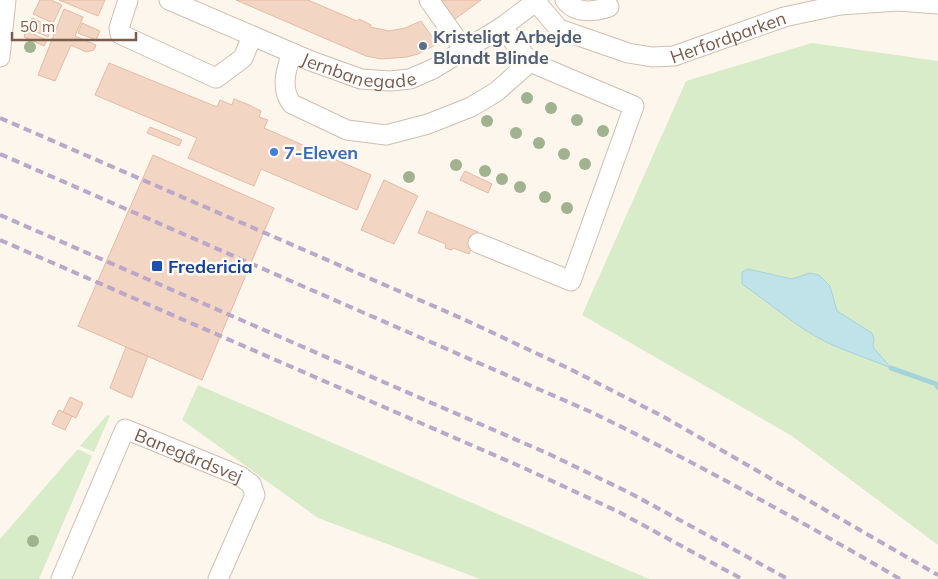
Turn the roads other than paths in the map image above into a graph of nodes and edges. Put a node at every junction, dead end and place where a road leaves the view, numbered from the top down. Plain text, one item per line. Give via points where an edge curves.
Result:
1 (6, 0) edge
2 (128, 0) edge
3 (169, 0) edge
4 (429, 0) edge
5 (565, 0) edge
6 (537, 1) edge
7 (938, 4) edge
8 (608, 7) dead end
9 (502, 27) junction
10 (252, 36) junction
11 (465, 51) junction
12 (292, 53) junction
13 (0, 57) edge
14 (530, 62) junction
15 (478, 243) dead end
16 (61, 579) edge
17 (218, 579) edge

1 - 13 street
2 - 10 street via 118,28 120,34 216,78 243,58
3 - 10 street, Jernbanegade
4 - 11 street
5 - 8 street via 579,10 596,11
6 - 7 street, Herfordparken via 559,30 628,54 652,58 674,56 784,17 840,4 898,1
6 - 9 street, Jernbanegade
9 - 11 street, Jernbanegade
9 - 14 street
10 - 12 street, Jernbanegade
11 - 12 street, Jernbanegade via 410,79 390,81 361,79
12 - 14 street via 285,86 292,104 342,128 386,135 471,108
14 - 15 street via 634,106 571,281
16 - 17 street, Banegårdsvej via 125,429 240,476 252,484 255,495

